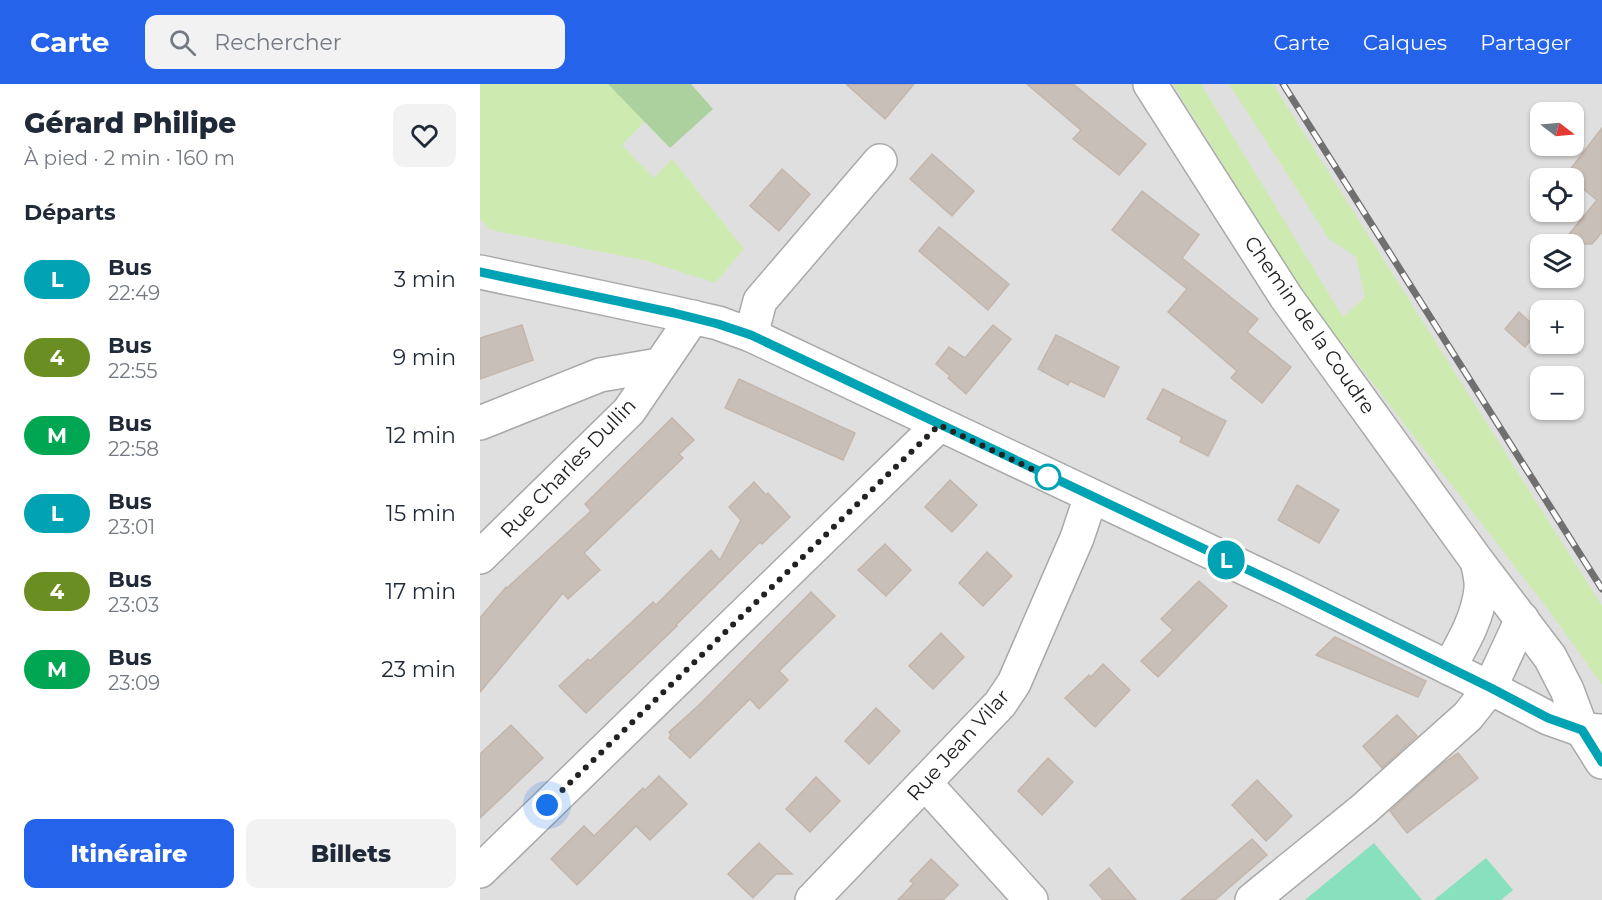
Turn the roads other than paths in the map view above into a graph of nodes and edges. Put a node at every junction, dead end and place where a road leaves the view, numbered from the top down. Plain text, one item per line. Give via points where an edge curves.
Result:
1 (1150, 84) edge
2 (880, 160) dead end
3 (480, 272) edge
4 (693, 317) junction
5 (751, 335) junction
6 (659, 365) junction
7 (480, 423) edge
8 (939, 425) junction
9 (1091, 496) junction
10 (480, 557) edge
11 (1478, 561) junction
12 (1521, 619) junction
13 (1449, 668) junction
14 (1491, 688) junction
15 (1592, 730) edge
16 (1602, 762) edge
17 (925, 783) junction
18 (480, 871) edge
19 (812, 900) edge
20 (1031, 900) edge
21 (1252, 900) edge

1 - 11 street, Chemin de la Coudre via 1287,297
2 - 5 street via 760,301
3 - 4 street
4 - 5 street
4 - 6 street, Rue Charles Dullin
5 - 8 street
6 - 7 street via 600,375
6 - 10 street, Rue Charles Dullin via 629,411
8 - 9 street
8 - 18 street
9 - 13 street
9 - 17 street, Rue Jean Vilar via 1077,538 1014,683 1000,704
11 - 12 street, Chemin de la Coudre
11 - 13 street via 1481,587 1477,609
12 - 14 street
12 - 15 street, Chemin de la Coudre via 1550,657
13 - 14 street
14 - 15 street via 1548,718
14 - 21 street via 1468,716 1364,809
15 - 16 street, Chemin de la Coudre
17 - 19 street, Rue Jean Vilar
17 - 20 street

